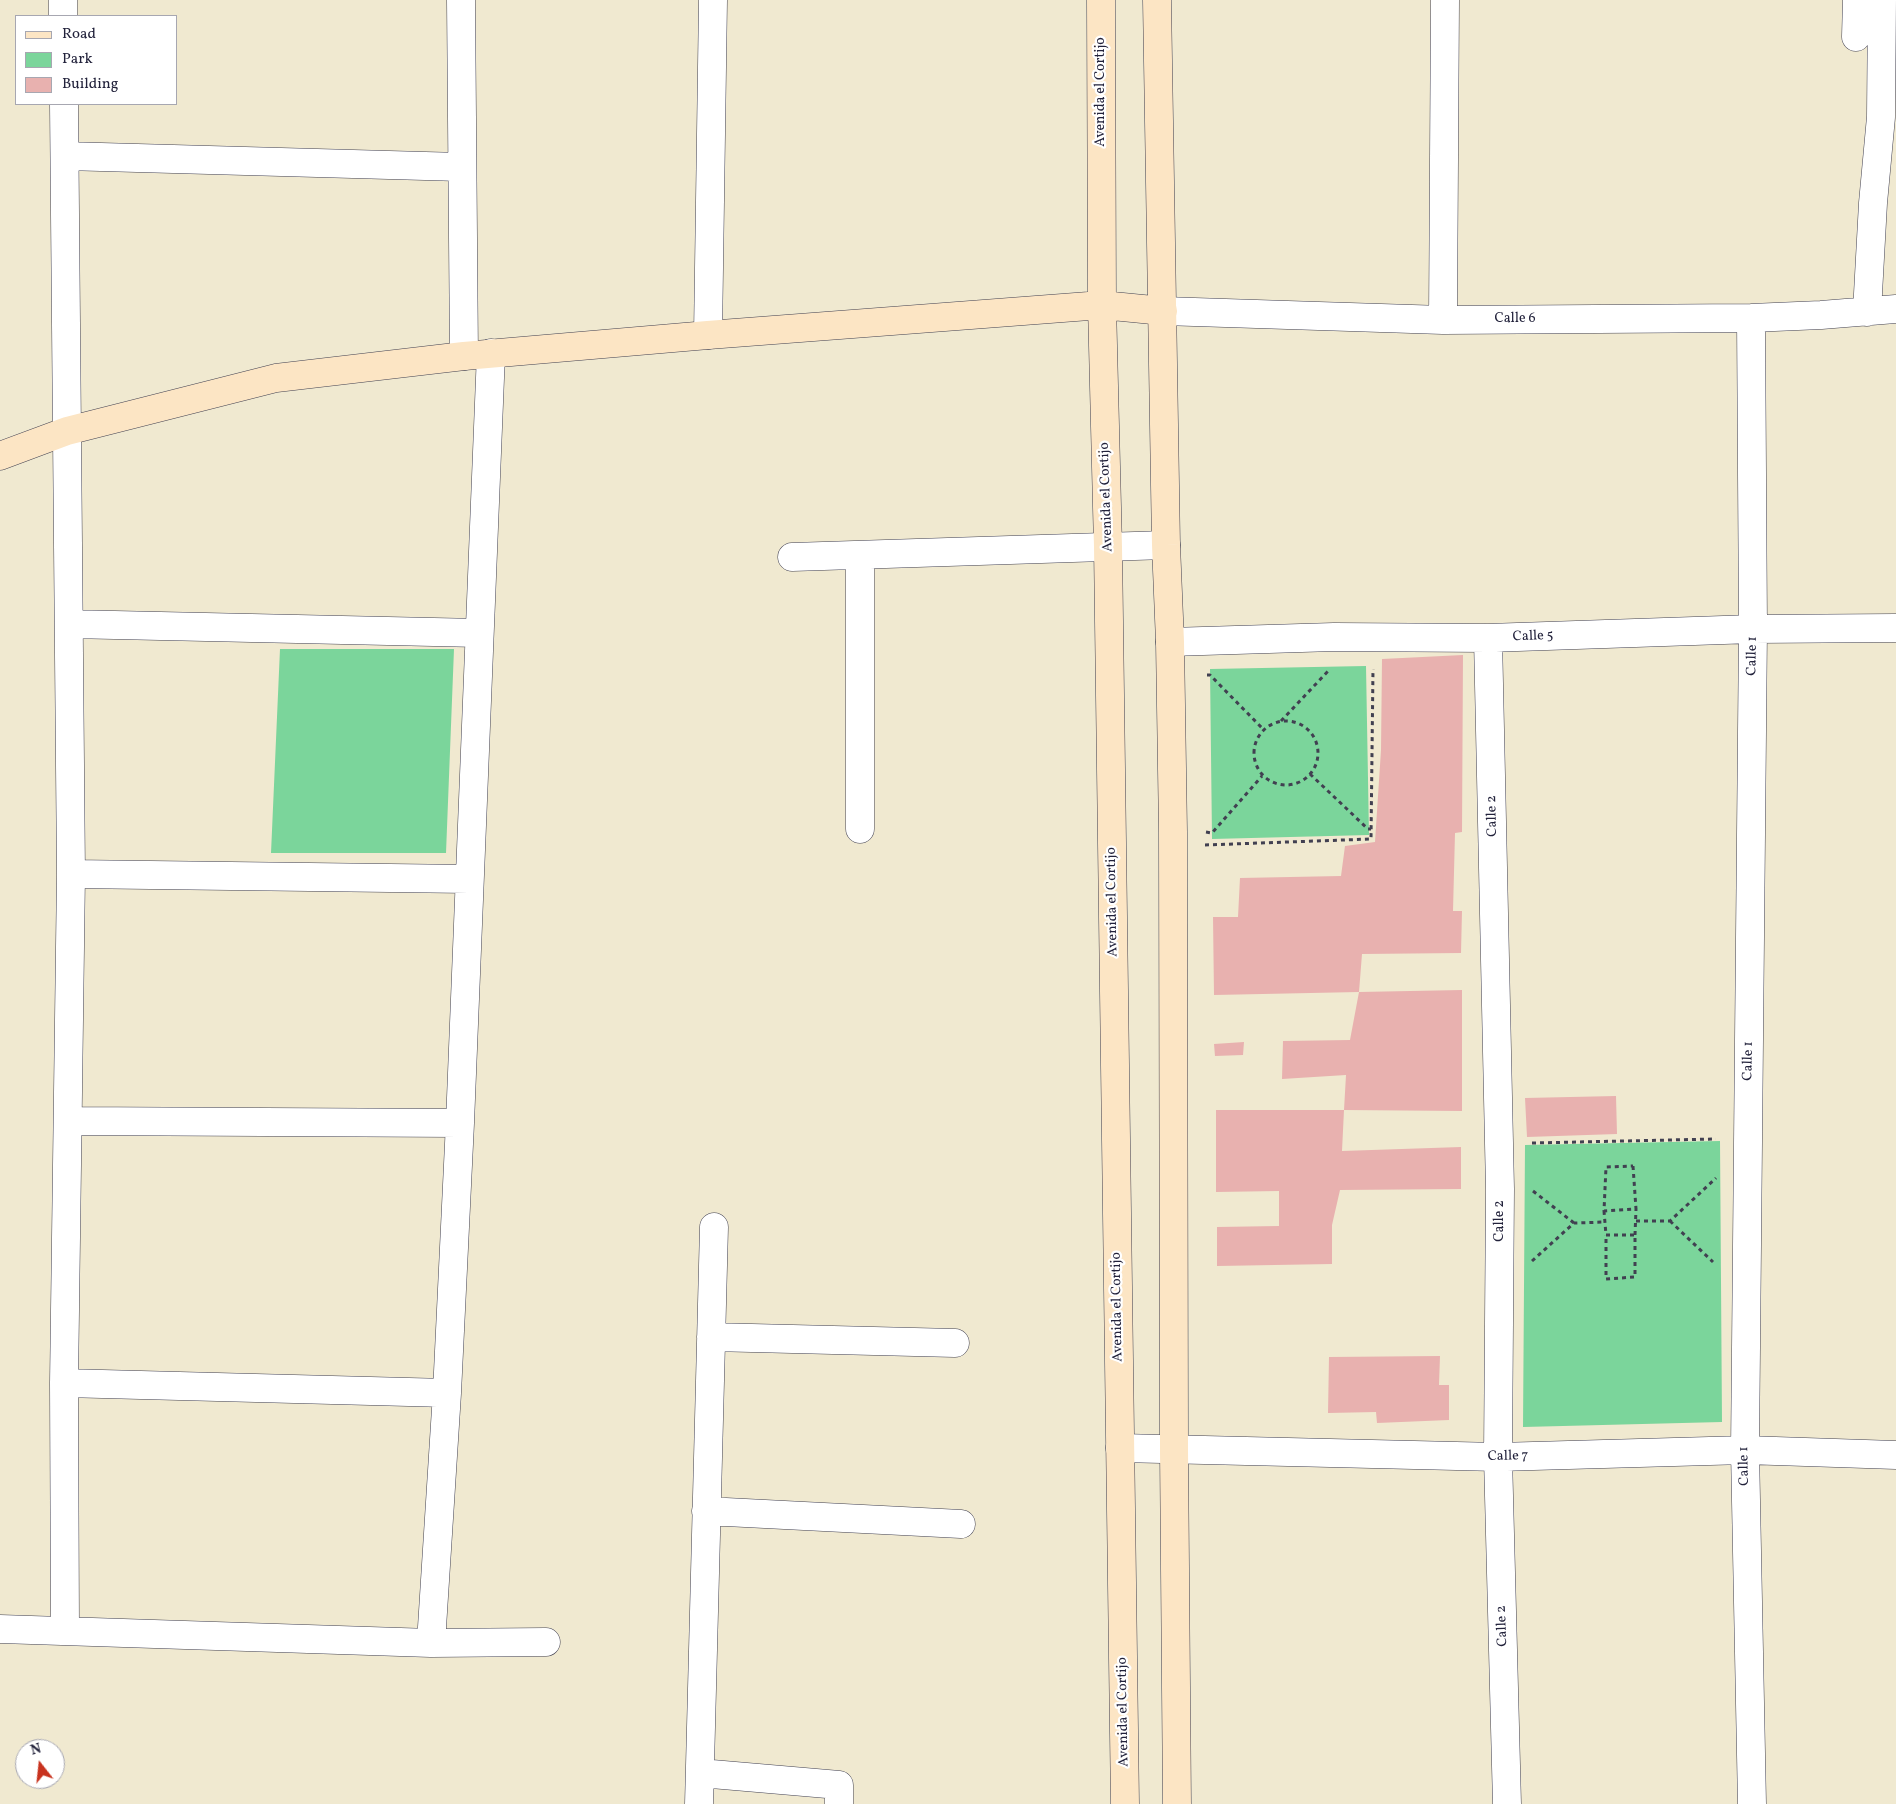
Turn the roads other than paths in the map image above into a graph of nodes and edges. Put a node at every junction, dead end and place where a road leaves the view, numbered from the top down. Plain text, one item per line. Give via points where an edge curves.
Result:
1 (63, 0) edge
2 (461, 0) edge
3 (713, 0) edge
4 (1101, 0) edge
5 (1157, 0) edge
6 (1445, 0) edge
7 (1857, 0) edge
8 (1882, 0) edge
9 (63, 15) edge
10 (1856, 37) dead end
11 (64, 105) edge
12 (65, 156) junction
13 (461, 167) junction
14 (1102, 305) junction
15 (1896, 309) edge
16 (1163, 310) junction
17 (1867, 312) junction
18 (1751, 318) junction
19 (1443, 320) junction
20 (708, 335) junction
21 (491, 353) junction
22 (464, 356) junction
23 (67, 431) junction
24 (0, 456) edge
25 (1166, 545) junction
26 (1108, 548) junction
27 (860, 556) junction
28 (792, 557) dead end
29 (69, 624) junction
30 (1896, 628) edge
31 (1753, 629) junction
32 (479, 633) junction
33 (1488, 638) junction
34 (1170, 642) junction
35 (860, 829) dead end
36 (71, 874) junction
37 (469, 879) junction
38 (68, 1121) junction
39 (460, 1123) junction
40 (714, 1227) dead end
41 (711, 1337) junction
42 (955, 1343) dead end
43 (64, 1382) junction
44 (447, 1393) junction
45 (1120, 1448) junction
46 (1174, 1450) junction
47 (1745, 1450) junction
48 (1896, 1455) edge
49 (1498, 1457) junction
50 (706, 1511) junction
51 (962, 1524) dead end
52 (0, 1629) edge
53 (65, 1631) junction
54 (546, 1642) dead end
55 (431, 1643) junction
56 (700, 1773) junction
57 (699, 1804) edge
58 (839, 1804) edge
59 (1125, 1804) edge
60 (1177, 1804) edge
61 (1507, 1804) edge
62 (1752, 1804) edge

1 - 9 street
2 - 13 street
3 - 20 street
4 - 14 street, Avenida el Cortijo
5 - 16 street
6 - 19 street
7 - 10 street
8 - 17 street via 1882,117
11 - 12 street
12 - 13 street
12 - 23 street
13 - 22 street
14 - 16 street
14 - 20 street
14 - 26 street, Avenida el Cortijo
15 - 17 street, Calle 6
16 - 19 street, Calle 6
16 - 25 street
17 - 18 street, Calle 6
18 - 19 street, Calle 6
18 - 31 street, Calle 1
20 - 21 street
21 - 22 street
21 - 32 street
22 - 23 street via 276,378
23 - 24 street
23 - 29 street
25 - 26 street
25 - 34 street
26 - 27 street
26 - 45 street, Avenida el Cortijo
27 - 28 street
27 - 35 street
29 - 32 street
29 - 36 street
30 - 31 street, Calle 5
31 - 33 street, Calle 5
31 - 47 street, Calle 1
32 - 37 street
33 - 34 street, Calle 5 via 1334,637
33 - 49 street, Calle 2 via 1500,1189
34 - 46 street
36 - 37 street
36 - 38 street
37 - 39 street
38 - 39 street
38 - 43 street
39 - 44 street
40 - 41 street
41 - 42 street
41 - 50 street
43 - 44 street
43 - 53 street
44 - 55 street
45 - 46 street, Calle 7
45 - 59 street, Avenida el Cortijo
46 - 49 street, Calle 7
46 - 60 street
47 - 48 street, Calle 7
47 - 49 street, Calle 7
47 - 62 street, Calle 1
49 - 61 street, Calle 2
50 - 51 street
50 - 56 street
52 - 53 street
53 - 55 street
54 - 55 street
56 - 57 street
56 - 58 street via 839,1785

